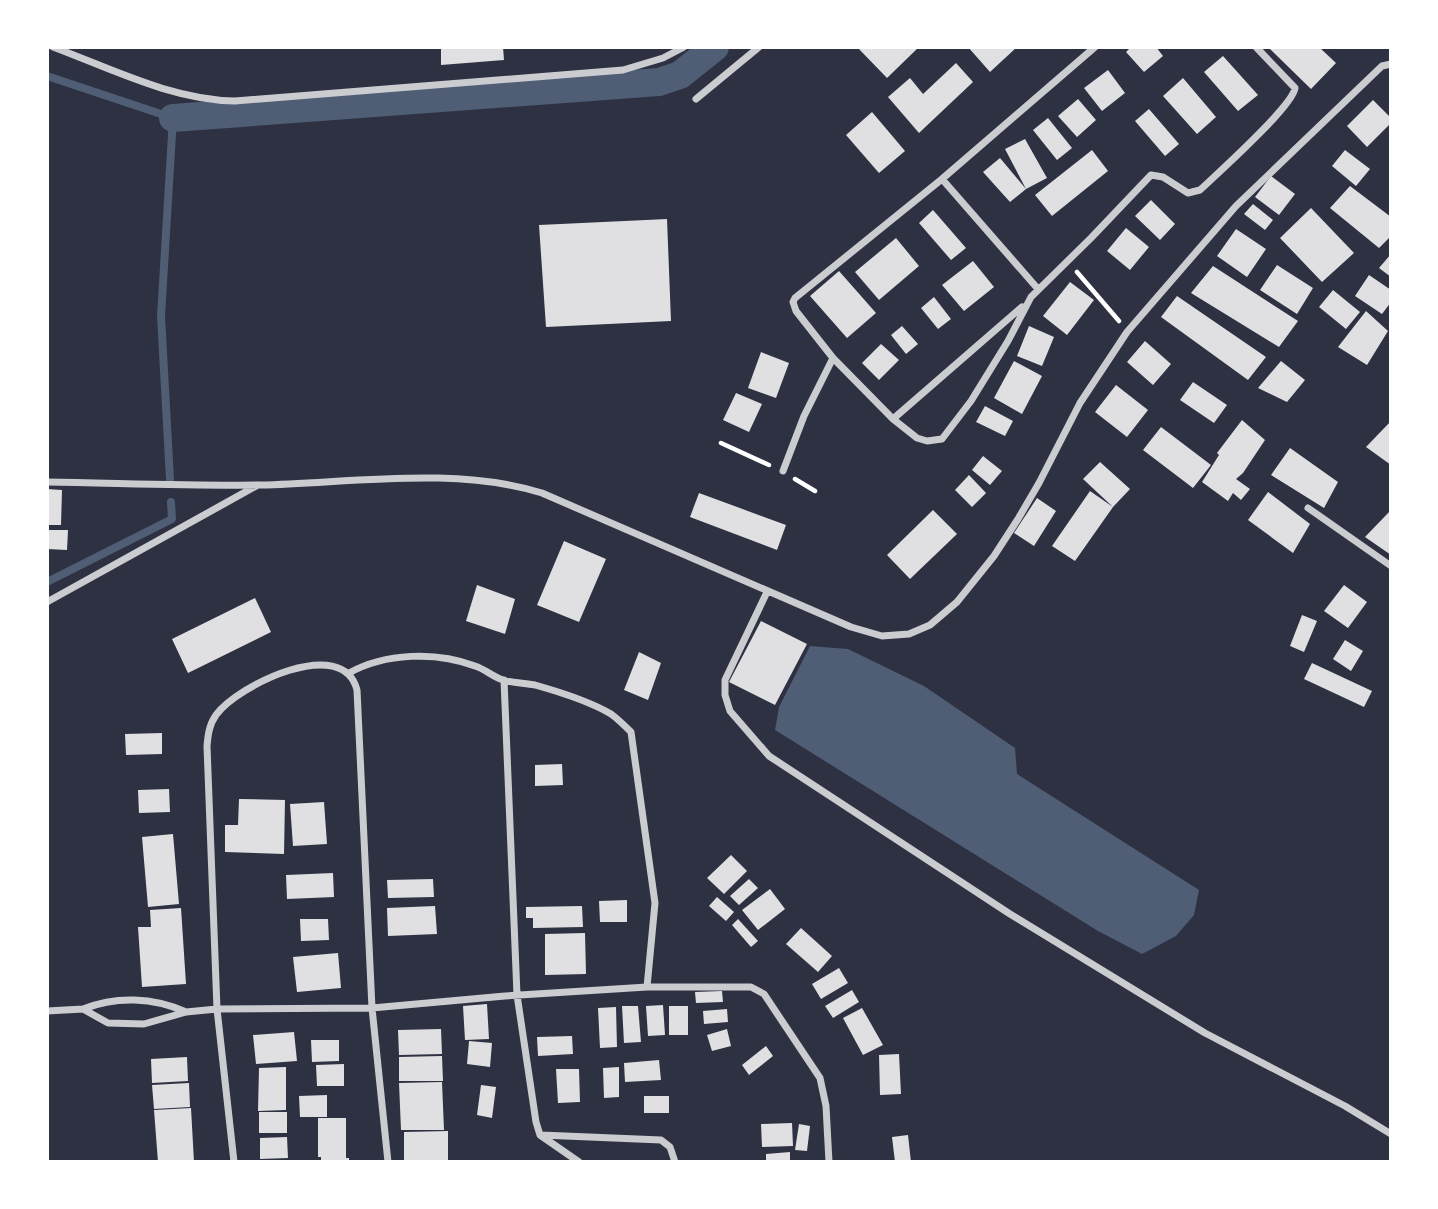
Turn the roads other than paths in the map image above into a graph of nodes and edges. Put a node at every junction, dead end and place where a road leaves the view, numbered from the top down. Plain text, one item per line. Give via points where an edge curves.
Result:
1 (53, 47) edge
2 (684, 47) edge
3 (760, 47) edge
4 (1095, 47) edge
5 (1256, 47) edge
6 (1391, 64) edge
7 (696, 99) dead end
8 (942, 179) junction
9 (1038, 289) junction
10 (1026, 304) junction
11 (836, 361) junction
12 (893, 419) junction
13 (783, 471) road end
14 (47, 482) edge
15 (259, 485) junction
16 (1308, 508) dead end
17 (1391, 566) edge
18 (766, 592) junction
19 (47, 602) edge
20 (349, 673) junction
21 (504, 680) junction
22 (647, 987) junction
23 (517, 995) junction
24 (372, 1008) junction
25 (83, 1009) junction
26 (217, 1009) junction
27 (47, 1011) edge
28 (186, 1012) junction
29 (1391, 1134) edge
30 (540, 1135) junction
31 (234, 1162) edge
32 (388, 1162) edge
33 (579, 1162) edge
34 (676, 1162) edge
35 (829, 1162) edge

1 - 2 street via 186,96 235,101 623,70
3 - 7 street
4 - 8 street
5 - 9 street via 1295,88 1289,102 1200,190 1188,193 1152,175
6 - 18 street via 1382,66 1236,206 1127,332 1080,403 1039,483 994,555 957,602 930,625 900,636 872,634
8 - 9 street
8 - 11 street via 795,298 796,311
9 - 10 street
10 - 12 street
10 - 12 street via 971,401 942,439 917,438
11 - 12 street
11 - 13 street via 804,416
14 - 15 street
15 - 18 street via 446,479 514,485 542,493
15 - 19 street
16 - 17 street
18 - 29 street via 724,686 730,711 769,756 1010,914 1205,1032
20 - 21 street via 364,664 423,656 457,660
20 - 24 street via 357,690
20 - 26 street via 324,664 293,669 265,680 225,706 209,727 206,746
21 - 22 street via 576,699 611,715 631,732 655,903
21 - 23 street
22 - 23 street
22 - 35 street via 751,987 764,994 820,1078
23 - 24 street
23 - 30 street
24 - 26 street
24 - 32 street
25 - 27 street
25 - 28 street via 102,1001 142,1000
25 - 28 street via 108,1023 132,1024
26 - 28 street
26 - 31 street
30 - 33 street
30 - 34 street via 661,1140

